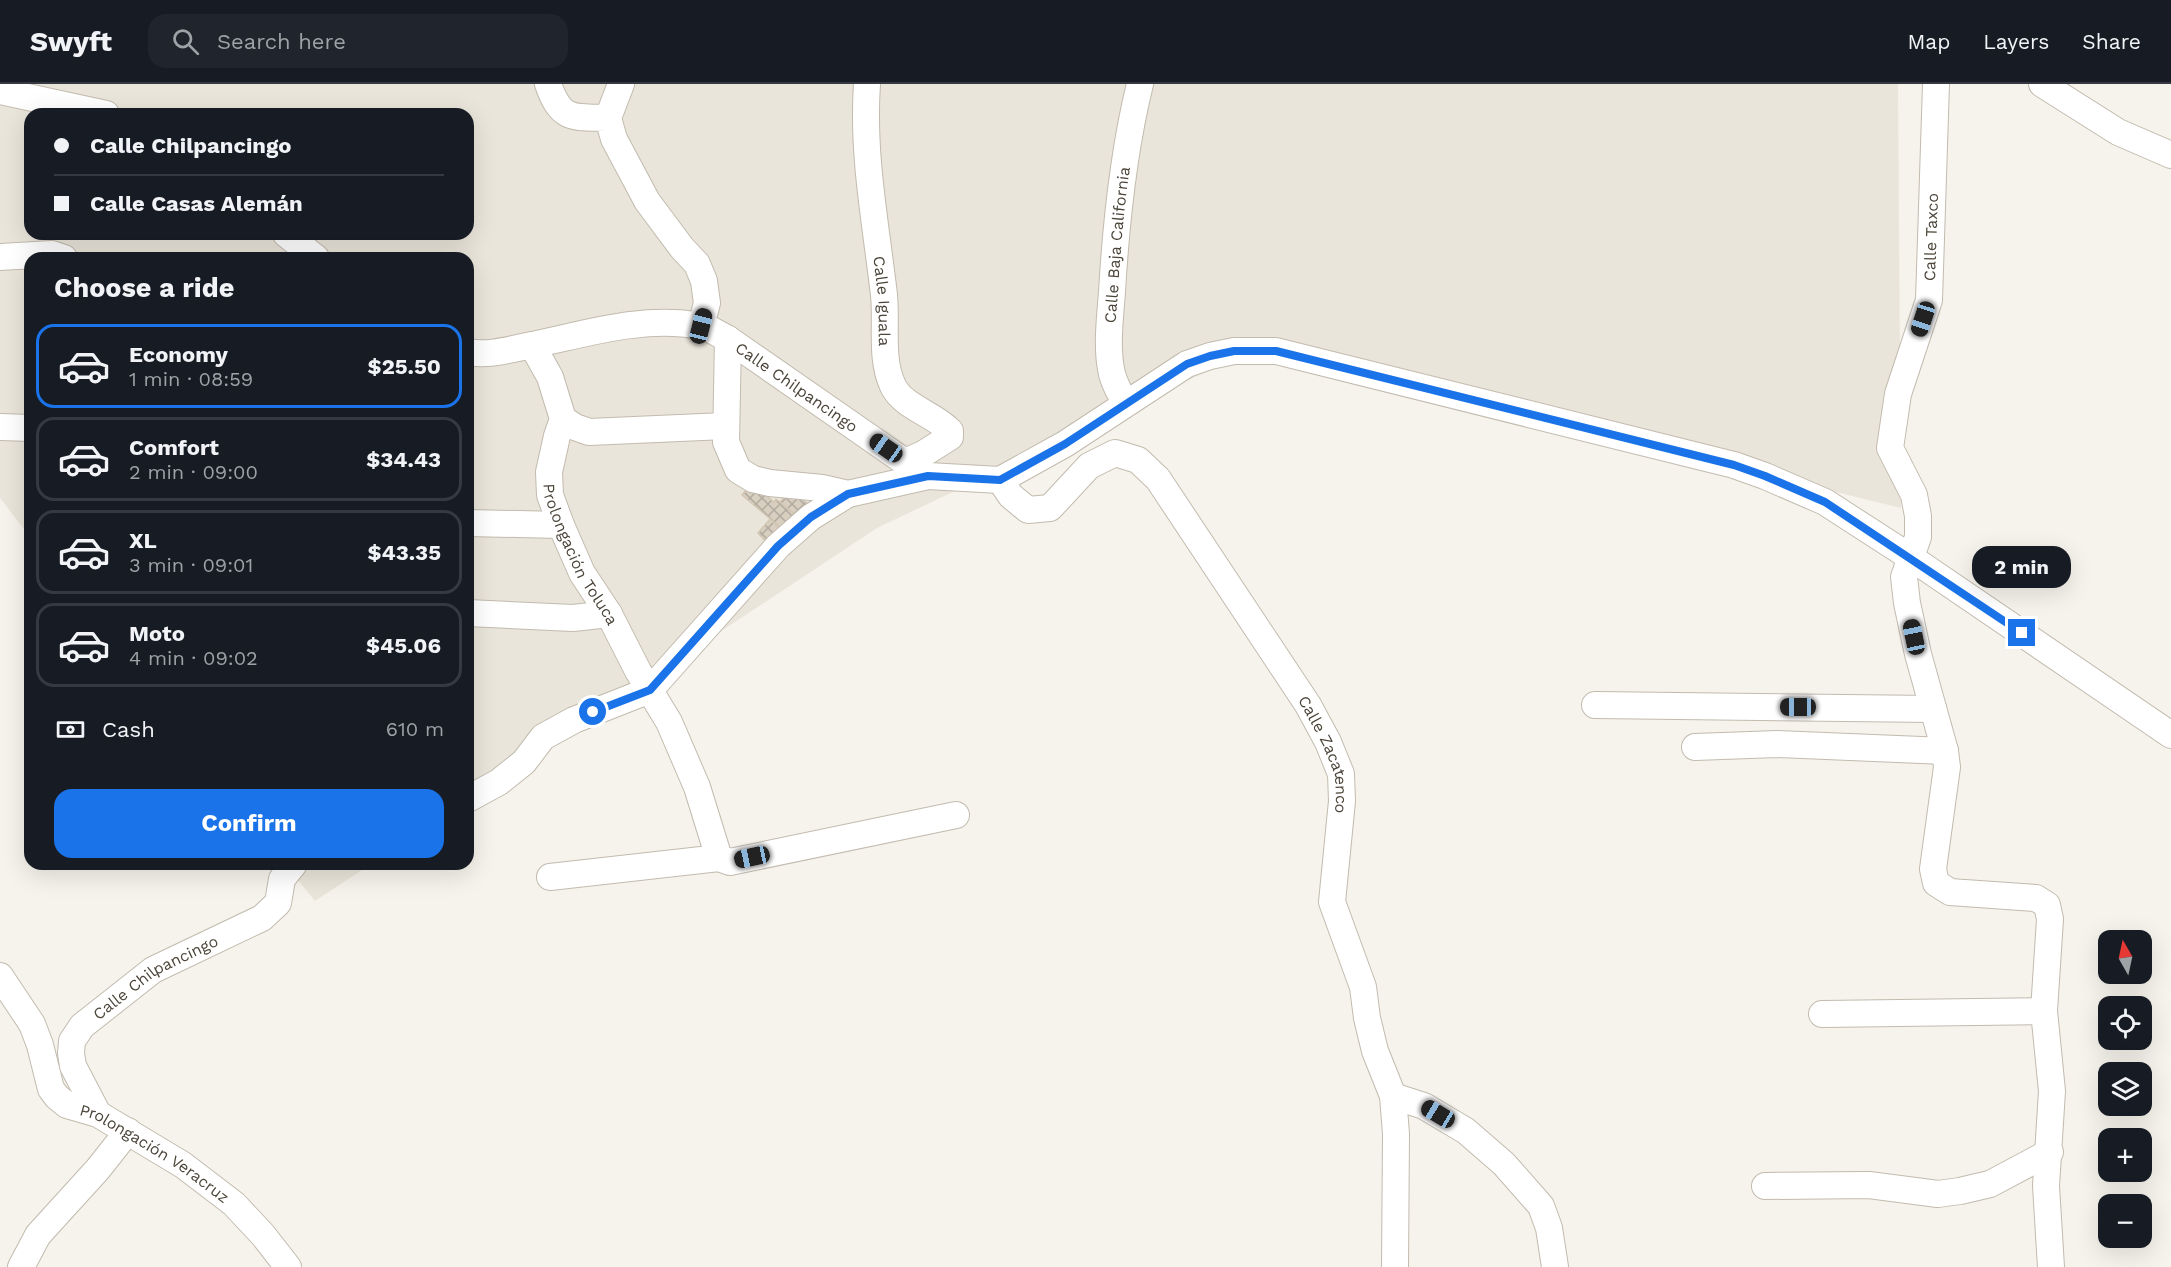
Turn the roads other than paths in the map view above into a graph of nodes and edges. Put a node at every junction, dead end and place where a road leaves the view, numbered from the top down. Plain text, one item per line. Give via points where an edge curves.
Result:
1 (548, 84) edge
2 (621, 84) edge
3 (867, 84) edge
4 (1140, 84) edge
5 (1936, 84) edge
6 (2042, 84) edge
7 (0, 91) edge
8 (78, 108) edge
9 (608, 118) junction
10 (2171, 154) edge
11 (294, 240) edge
12 (308, 252) edge
13 (24, 256) edge
14 (0, 257) edge
15 (701, 326) junction
16 (729, 339) junction
17 (532, 345) junction
18 (474, 352) edge
19 (1126, 403) junction
20 (563, 419) junction
21 (725, 426) junction
22 (0, 427) edge
23 (24, 428) edge
24 (905, 462) junction
25 (928, 476) junction
26 (1000, 480) junction
27 (848, 494) junction
28 (474, 523) edge
29 (561, 525) junction
30 (1910, 557) junction
31 (474, 613) edge
32 (609, 614) junction
33 (650, 690) junction
34 (1595, 705) dead end
35 (1933, 709) junction
36 (2171, 735) edge
37 (1695, 747) dead end
38 (1945, 752) junction
39 (474, 796) edge
40 (956, 815) dead end
41 (719, 858) junction
42 (289, 870) edge
43 (550, 877) dead end
44 (0, 976) edge
45 (2044, 1011) junction
46 (1822, 1014) dead end
47 (1393, 1096) junction
48 (98, 1114) junction
49 (128, 1131) junction
50 (2050, 1152) junction
51 (1765, 1186) dead end
52 (21, 1267) edge
53 (288, 1267) edge
54 (1395, 1267) edge
55 (1555, 1267) edge
56 (2051, 1267) edge

1 - 9 street via 562,111 572,117
2 - 9 street
3 - 24 street, Calle Iguala via 869,168 889,376 894,389 906,401 950,431 950,437
4 - 19 street, Calle Baja California via 1128,132 1115,230 1109,343 1114,379
5 - 30 street, Calle Taxco via 1929,300 1898,394 1890,448 1914,495 1918,516 1918,537
6 - 10 street via 2118,132
7 - 8 street
9 - 15 street via 614,139 647,201 697,264 707,303
11 - 12 street
13 - 14 street
15 - 16 street, Calle Chilpancingo
15 - 17 street, Calle Chilpancingo via 621,326
16 - 21 street
16 - 24 street, Calle Chilpancingo
17 - 18 street, Calle Chilpancingo
17 - 20 street via 550,377
19 - 26 street via 1065,444
19 - 30 street via 1187,364 1210,356 1234,351 1276,351 1734,465 1825,502
20 - 21 street via 590,432
20 - 29 street, Prolongación Toluca via 549,472 550,495
21 - 27 street via 730,456 738,470 753,479
22 - 23 street
24 - 25 street, Calle Chilpancingo
25 - 26 street, Calle Chilpancingo
25 - 27 street
26 - 47 street, Calle Zacatenco via 1028,510 1050,508 1089,466 1114,453 1138,460 1158,479 1308,705 1341,774 1332,902 1363,987 1375,1051
27 - 33 street via 811,517 778,546
28 - 29 street
29 - 32 street, Prolongación Toluca via 582,573
30 - 35 street, Calle Taxco via 1905,578 1907,603
30 - 36 street
31 - 32 street via 573,618
32 - 33 street, Prolongación Toluca
33 - 39 street via 574,720 543,737 524,762
33 - 41 street, Prolongación Toluca via 697,788
34 - 35 street
35 - 38 street, Calle Taxco
37 - 38 street via 1777,744
38 - 45 street, Calle Taxco via 1945,787 1933,869 1936,883 1950,892 2036,898 2047,905 2050,920
40 - 41 street via 730,862
41 - 43 street
42 - 48 street, Calle Chilpancingo via 282,879 278,903 262,918 153,970 82,1026 72,1041 73,1066
44 - 48 street, Prolongación Veracruz via 32,1024 51,1089 67,1105
45 - 46 street
45 - 50 street via 2052,1090
47 - 54 street, Calle Zacatenco
47 - 55 street via 1424,1106 1466,1131 1504,1164 1540,1206 1549,1228
48 - 49 street, Prolongación Veracruz
49 - 52 street via 38,1235
49 - 53 street, Prolongación Veracruz via 183,1165 234,1204
50 - 51 street via 1990,1184 1938,1194 1869,1185
50 - 56 street via 2046,1186

